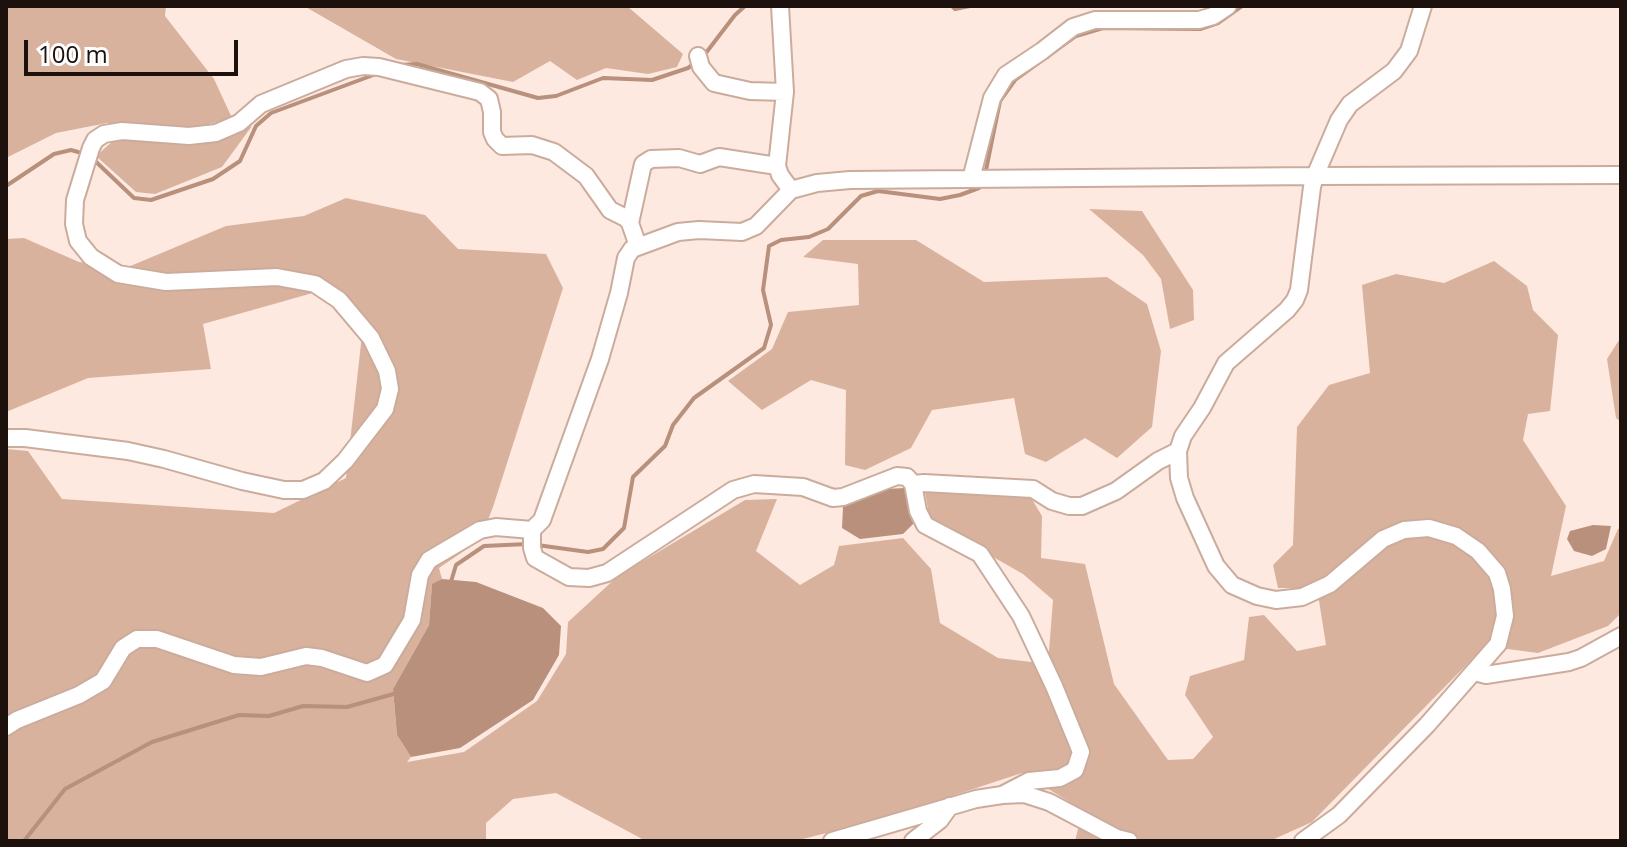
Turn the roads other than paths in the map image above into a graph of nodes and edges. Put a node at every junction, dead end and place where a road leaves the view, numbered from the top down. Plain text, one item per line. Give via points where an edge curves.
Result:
1 (780, 6) edge
2 (1228, 6) edge
3 (1423, 6) edge
4 (700, 61) dead end
5 (785, 92) junction
6 (777, 166) junction
7 (1621, 175) edge
8 (1315, 176) junction
9 (971, 179) junction
10 (791, 190) junction
11 (630, 223) junction
12 (638, 246) junction
13 (6, 438) edge
14 (1178, 451) junction
15 (913, 484) junction
16 (532, 539) junction
17 (1621, 636) edge
18 (1475, 672) junction
19 (6, 727) edge
20 (1002, 795) junction
21 (950, 806) junction
22 (832, 841) edge
23 (913, 841) edge
24 (1129, 841) edge
25 (1303, 841) edge

1 - 5 street
2 - 9 street via 1199,20 1095,20 1073,27 1006,75 992,98
3 - 8 street via 1409,51 1394,71 1350,104
4 - 5 street via 714,83
5 - 6 street
6 - 10 street
6 - 11 street via 719,157 700,164 651,159 643,164
7 - 8 street
8 - 9 street
8 - 14 street via 1295,300 1226,363
9 - 10 street via 850,180
10 - 12 street via 756,226 742,232 678,232
11 - 12 street
11 - 13 street via 610,210 586,176 554,152 532,145 502,146 492,132 489,99 480,92 379,67 346,69 261,104 239,123 216,133 104,134 95,140 75,200 78,241 91,257 118,274 166,282 277,277 315,284 339,300 371,338 387,371 385,409 345,461 324,481 303,490 242,481 128,451
12 - 16 street via 626,258 600,359
14 - 15 street via 1082,506 1052,501 1033,489
14 - 18 street via 1185,498 1216,566 1232,585 1257,596 1302,597 1330,584 1383,539 1404,530 1429,528 1456,536 1478,551 1497,573 1505,616 1498,644
15 - 16 street via 897,476 833,498 803,487 754,484 733,490 607,573 589,578 569,577 535,558
15 - 20 street via 925,525 980,554 1021,616 1081,752 1075,770 1060,778 1029,781
16 - 19 street via 496,527 480,530 429,560 420,575 412,620 385,665 367,673 306,656 261,667 234,665 157,639 137,639 123,648 103,681
17 - 18 street via 1569,662 1486,675
18 - 25 street via 1339,815
20 - 21 street
20 - 24 street via 1024,794 1049,802
21 - 22 street
21 - 23 street

